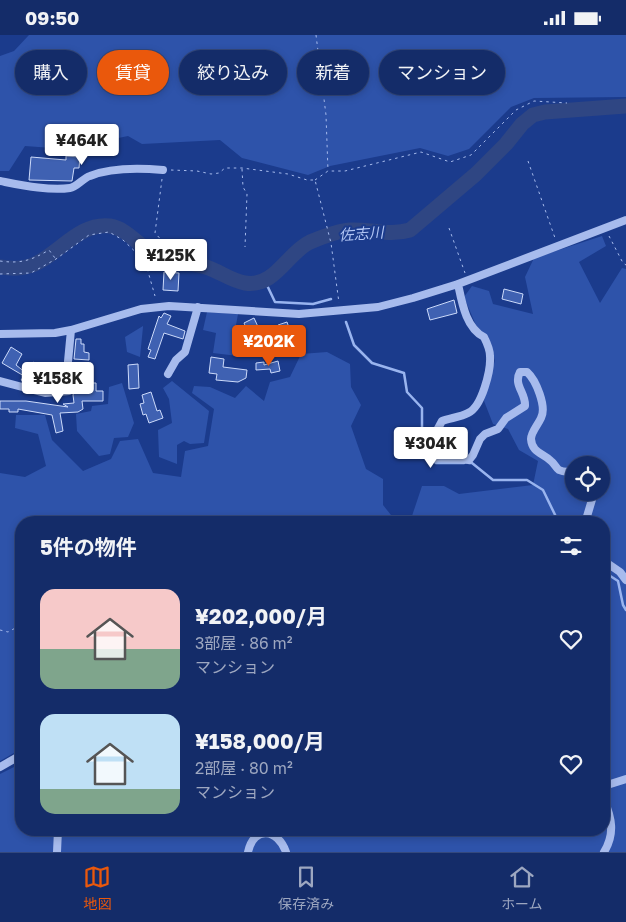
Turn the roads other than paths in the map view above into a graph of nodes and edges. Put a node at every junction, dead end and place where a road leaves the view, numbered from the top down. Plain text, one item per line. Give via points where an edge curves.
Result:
1 (163, 170) road end
2 (0, 181) edge
3 (626, 220) edge
4 (458, 284) junction
5 (198, 307) junction
6 (71, 331) junction
7 (0, 334) edge
8 (168, 374) dead end
9 (0, 381) edge
10 (565, 471) edge
11 (592, 501) edge
12 (587, 516) edge
13 (610, 565) edge
14 (626, 580) edge
15 (15, 758) edge
16 (0, 767) edge
17 (626, 779) edge
18 (610, 784) edge
19 (610, 813) edge
20 (57, 836) edge
21 (255, 836) edge
22 (275, 836) edge
23 (56, 852) edge
24 (248, 852) edge
25 (286, 852) edge
26 (604, 852) edge

1 - 2 street via 141,168 96,173 71,188
3 - 4 street
4 - 5 street via 378,307 340,311 299,314
4 - 10 street via 464,311 476,333 484,337 490,363 475,408 442,421 428,447 429,454 435,458 469,460 485,434 498,429 506,418 524,406 525,399 517,377 520,372 527,372 532,377 543,409 543,416 531,436 532,445 559,470
5 - 6 street via 140,309
5 - 8 street via 185,352
6 - 7 street
6 - 9 street via 67,372 69,391 45,393
11 - 12 street
13 - 14 street
15 - 16 street
17 - 18 street
19 - 26 street via 612,829
20 - 23 street
21 - 24 street via 250,841
22 - 25 street

